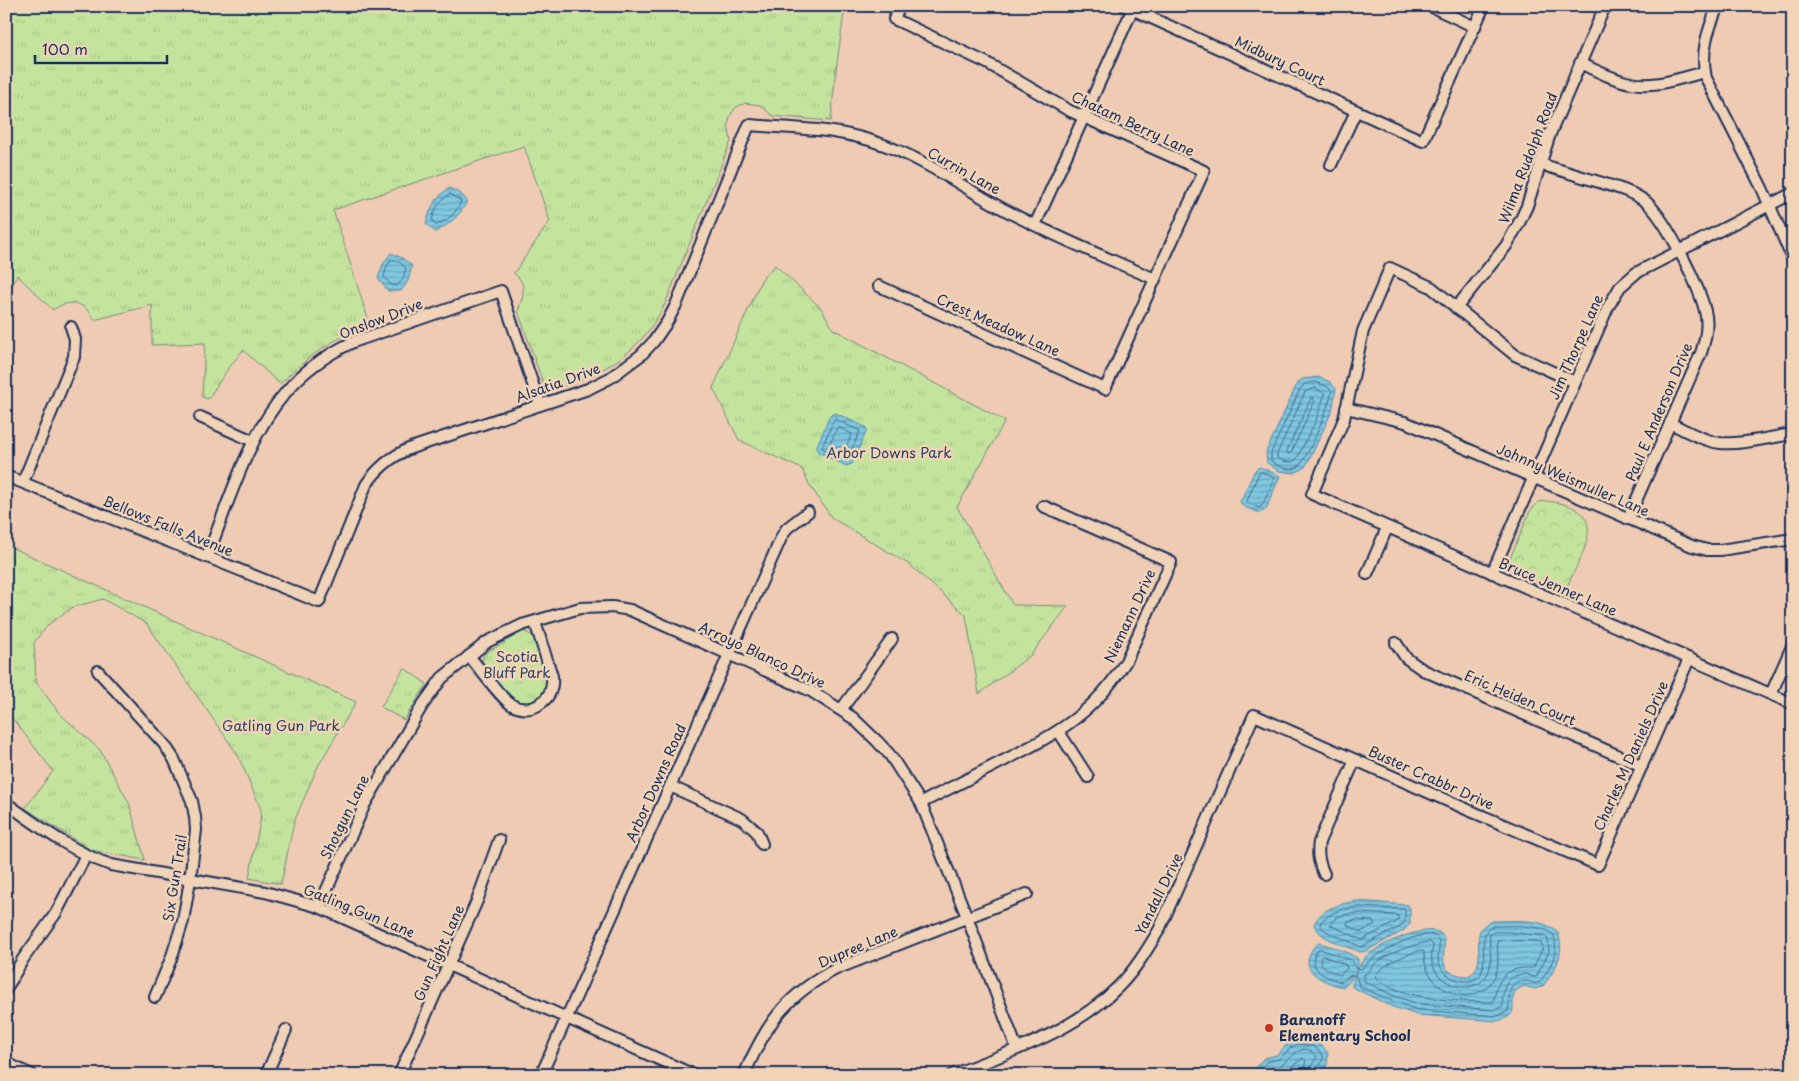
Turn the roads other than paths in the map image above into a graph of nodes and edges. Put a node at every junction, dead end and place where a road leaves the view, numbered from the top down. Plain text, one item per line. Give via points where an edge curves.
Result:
1 (900, 6) edge
2 (1430, 6) edge
3 (1484, 6) edge
4 (1605, 6) edge
5 (1718, 6) edge
6 (1131, 7) edge
7 (1474, 27) junction
8 (1580, 64) junction
9 (1705, 72) junction
10 (1356, 111) junction
11 (1084, 118) junction
12 (749, 124) joint
13 (1540, 164) junction
14 (1331, 165) dead end
15 (1793, 193) edge
16 (1770, 206) junction
17 (1035, 225) junction
18 (1678, 250) junction
19 (1793, 260) edge
20 (1155, 279) junction
21 (879, 286) dead end
22 (1456, 308) junction
23 (71, 327) dead end
24 (1575, 382) junction
25 (1106, 389) joint
26 (540, 405) junction
27 (1346, 408) junction
28 (200, 417) dead end
29 (1670, 424) junction
30 (1793, 434) edge
31 (253, 441) junction
32 (6, 476) edge
33 (1533, 478) junction
34 (23, 482) junction
35 (1043, 506) dead end
36 (808, 512) dead end
37 (1628, 519) junction
38 (1387, 528) junction
39 (1793, 539) edge
40 (207, 557) junction
41 (1492, 573) junction
42 (1367, 574) dead end
43 (319, 602) joint
44 (535, 622) junction
45 (892, 640) dead end
46 (1396, 643) dead end
47 (1793, 644) edge
48 (730, 653) junction
49 (469, 656) junction
50 (1689, 659) junction
51 (98, 671) dead end
52 (1771, 694) junction
53 (1793, 704) edge
54 (841, 710) junction
55 (1254, 715) joint
56 (1059, 732) junction
57 (401, 743) joint
58 (1355, 760) junction
59 (1642, 766) junction
60 (1088, 777) dead end
61 (670, 786) junction
62 (6, 803) edge
63 (921, 803) junction
64 (499, 840) dead end
65 (762, 844) dead end
66 (86, 855) junction
67 (1598, 865) joint
68 (1324, 874) dead end
69 (190, 880) junction
70 (1027, 894) dead end
71 (319, 907) junction
72 (967, 917) junction
73 (448, 964) junction
74 (6, 989) edge
75 (155, 997) dead end
76 (567, 1017) junction
77 (286, 1030) dead end
78 (1017, 1049) junction
79 (6, 1063) edge
80 (31, 1075) edge
81 (266, 1075) edge
82 (399, 1075) edge
83 (541, 1075) edge
84 (694, 1075) edge
85 (744, 1075) edge
86 (952, 1075) edge

1 - 11 street, Chatam Berry Lane via 894,19 988,64
2 - 7 street
3 - 7 street
4 - 8 street, Wilma Rudolph Road
5 - 9 street via 1705,45
6 - 10 street, Midbury Court
6 - 11 street
7 - 10 street, Midbury Court via 1423,141
8 - 9 street via 1622,81 1640,84 1660,83
8 - 13 street, Wilma Rudolph Road
9 - 16 street
10 - 14 street
11 - 17 street
11 - 20 street, Chatam Berry Lane via 1204,172
12 - 17 street, Currin Lane via 826,131 878,144 939,172
12 - 26 street, Alsatia Drive via 672,314 654,341 610,378
13 - 18 street, Paul E Anderson Drive via 1622,190 1645,202 1659,217
13 - 22 street, Wilma Rudolph Road via 1514,234
15 - 16 street, Jim Thorpe Lane
16 - 18 street, Jim Thorpe Lane
16 - 19 street
17 - 20 street, Currin Lane
18 - 24 street, Jim Thorpe Lane via 1636,273 1620,287 1608,306
18 - 29 street, Paul E Anderson Drive via 1701,296 1706,331 1701,353
20 - 25 street, Chatam Berry Lane
21 - 25 street, Crest Meadow Lane
22 - 24 street via 1515,355
22 - 27 street via 1422,282 1390,268 1363,330
23 - 34 street via 74,357
24 - 33 street, Jim Thorpe Lane
26 - 31 street, Onslow Drive via 501,291 375,333 338,350 307,371 286,391
26 - 43 street, Alsatia Drive via 411,448 380,467 361,496
27 - 33 street, Johnny Weismuller Lane via 1405,422
27 - 38 street, Bruce Jenner Lane via 1312,494
28 - 31 street
29 - 30 street via 1718,443
29 - 37 street, Paul E Anderson Drive
31 - 40 street, Onslow Drive
32 - 34 street, Bellows Falls Avenue
33 - 37 street, Johnny Weismuller Lane
33 - 41 street, Jim Thorpe Lane
34 - 40 street, Bellows Falls Avenue
35 - 56 street, Niemann Drive via 1171,562 1118,675 1096,700
36 - 48 street, Arbor Downs Road via 782,536
37 - 39 street, Johnny Weismuller Lane via 1707,550
38 - 41 street, Bruce Jenner Lane
38 - 42 street
40 - 43 street, Bellows Falls Avenue
41 - 50 street, Bruce Jenner Lane
44 - 48 street, Arroyo Blanco Drive via 580,608 612,607 646,616
44 - 49 street, Arroyo Blanco Drive via 503,633
44 - 49 street via 553,682 548,697 535,707 519,708 508,703
45 - 54 street
46 - 59 street, Eric Heiden Court via 1406,658 1422,670
47 - 52 street
48 - 54 street, Arroyo Blanco Drive via 802,686
48 - 61 street, Arbor Downs Road
49 - 57 street, Arroyo Blanco Drive via 442,678
50 - 52 street, Bruce Jenner Lane
50 - 59 street, Charles M Daniels Drive
51 - 69 street, Six Gun Trail via 164,744 184,780 192,801 196,830
52 - 53 street, Bruce Jenner Lane
54 - 63 street, Arroyo Blanco Drive via 890,755
55 - 58 street, Buster Crabbr Drive
55 - 78 street, Yandall Drive via 1165,918 1139,962 1115,990 1077,1021
56 - 60 street
56 - 63 street, Niemann Drive
57 - 71 street, Shotgun Lane via 354,824
58 - 67 street, Buster Crabbr Drive
58 - 68 street via 1319,842 1319,862
59 - 67 street, Charles M Daniels Drive
61 - 65 street via 742,819 757,832
61 - 76 street, Arbor Downs Road
62 - 66 street, Gatling Gun Lane
63 - 72 street, Arroyo Blanco Drive
64 - 73 street, Gun Fight Lane via 477,902
66 - 69 street, Gatling Gun Lane via 111,865
66 - 74 street via 56,913
69 - 71 street, Gatling Gun Lane via 264,892
69 - 75 street, Six Gun Trail via 179,937
70 - 72 street, Dupree Lane
71 - 73 street, Gatling Gun Lane
72 - 78 street, Arroyo Blanco Drive
72 - 85 street, Dupree Lane via 836,969 810,984 783,1007 768,1027
73 - 76 street, Gatling Gun Lane
73 - 82 street, Gun Fight Lane
76 - 83 street, Arbor Downs Road
76 - 84 street, Gatling Gun Lane
77 - 81 street
78 - 86 street, Yandall Drive
79 - 80 street

